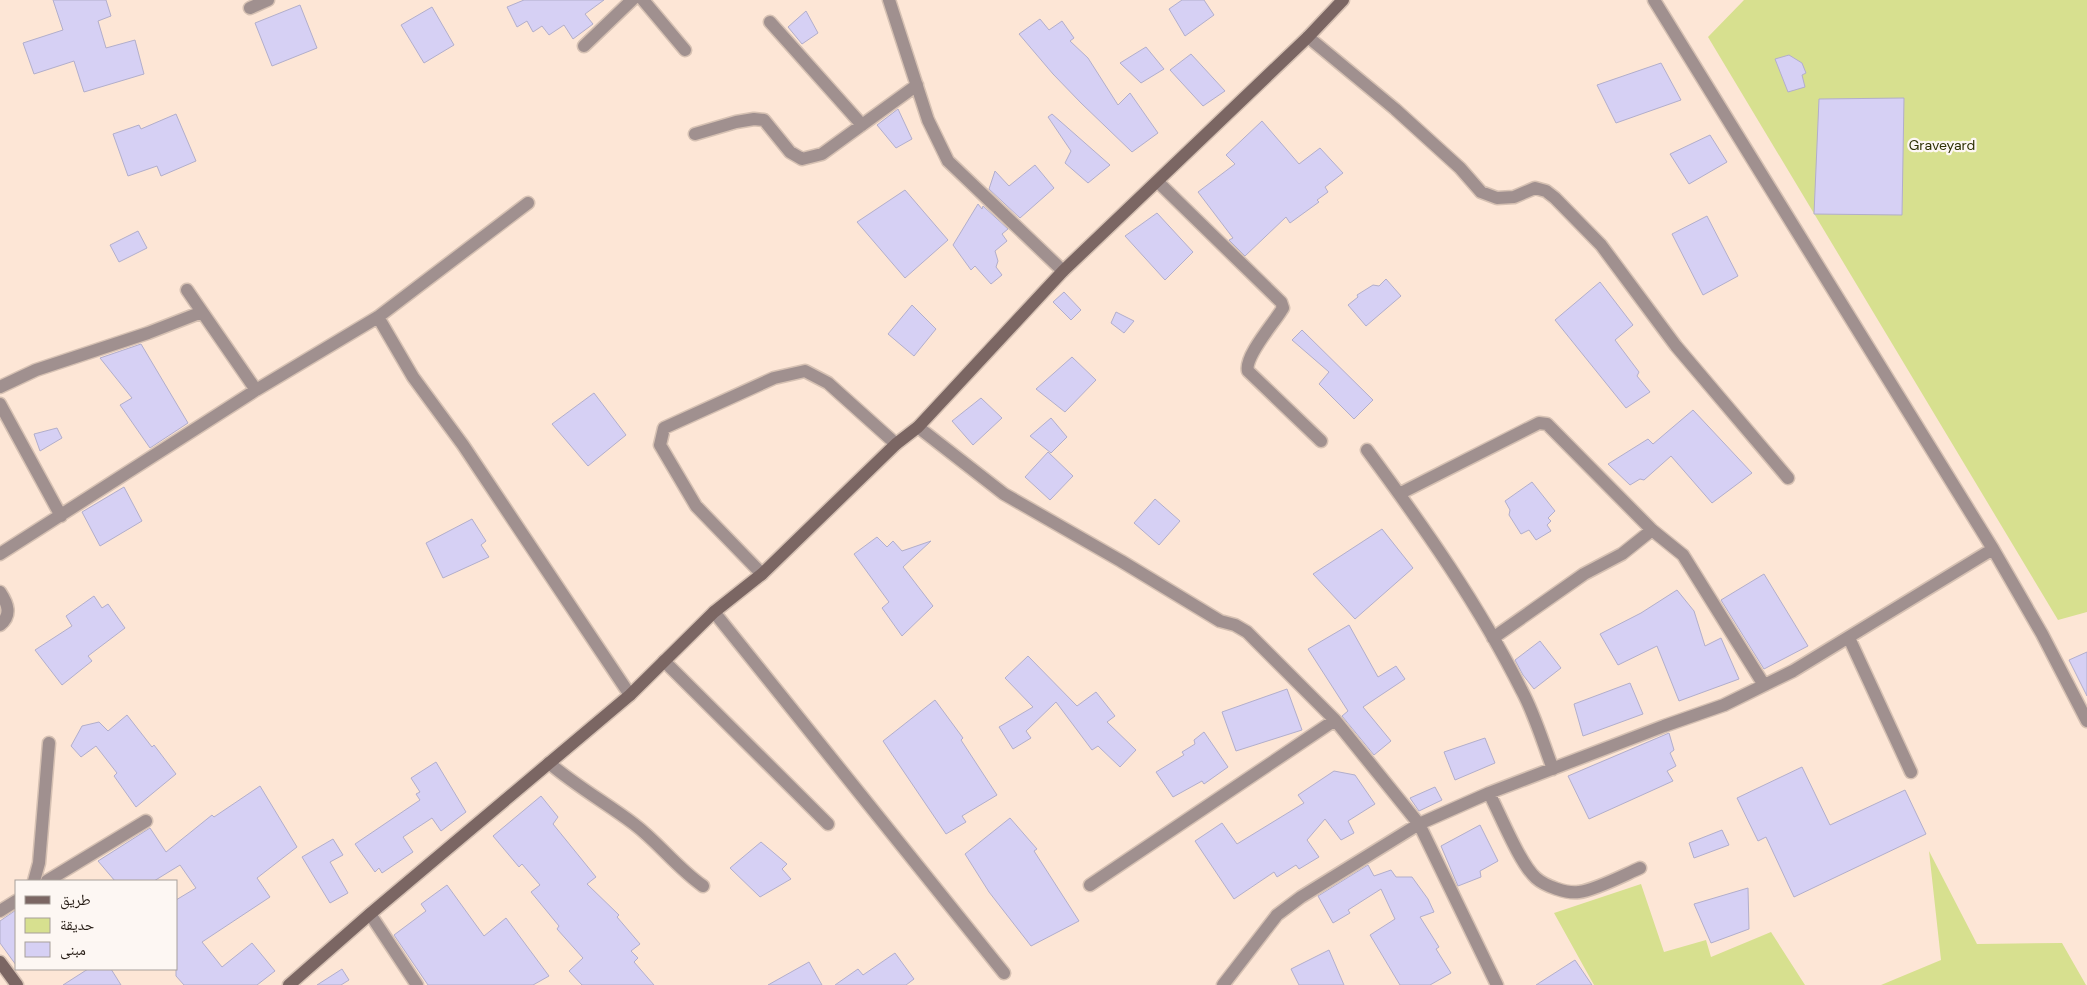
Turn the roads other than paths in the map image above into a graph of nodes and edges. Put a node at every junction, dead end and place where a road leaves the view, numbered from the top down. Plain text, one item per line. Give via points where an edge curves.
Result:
1 (268, 0) edge
2 (632, 0) edge
3 (643, 0) edge
4 (889, 0) edge
5 (1343, 0) edge
6 (1654, 0) edge
7 (250, 8) dead end
8 (770, 22) dead end
9 (1308, 37) junction
10 (584, 46) dead end
11 (685, 50) dead end
12 (916, 85) junction
13 (862, 125) junction
14 (695, 134) dead end
15 (1158, 182) junction
16 (528, 203) dead end
17 (1063, 271) junction
18 (187, 290) dead end
19 (202, 312) junction
20 (378, 317) junction
21 (0, 387) edge
22 (256, 390) junction
23 (0, 404) edge
24 (918, 427) junction
25 (1321, 441) dead end
26 (896, 444) junction
27 (1367, 450) dead end
28 (1788, 478) dead end
29 (1399, 494) junction
30 (61, 516) junction
31 (1652, 530) junction
32 (1992, 550) junction
33 (0, 554) edge
34 (762, 574) junction
35 (0, 592) edge
36 (714, 612) junction
37 (0, 625) edge
38 (1493, 638) junction
39 (1849, 638) junction
40 (664, 661) junction
41 (1764, 685) junction
42 (630, 695) junction
43 (1335, 720) junction
44 (2087, 721) edge
45 (49, 743) dead end
46 (549, 763) junction
47 (1553, 769) junction
48 (1911, 772) dead end
49 (1489, 793) junction
50 (146, 821) dead end
51 (828, 824) dead end
52 (1419, 824) junction
53 (1640, 868) dead end
54 (34, 880) edge
55 (49, 880) edge
56 (1090, 884) dead end
57 (703, 886) dead end
58 (15, 902) edge
59 (0, 912) edge
60 (370, 914) junction
61 (0, 962) edge
62 (1004, 973) dead end
63 (17, 985) edge
64 (289, 985) edge
65 (417, 985) edge
66 (1223, 985) edge
67 (1497, 985) edge

1 - 7 street
2 - 10 street
3 - 11 street
4 - 12 street
5 - 9 street
6 - 32 street
8 - 13 street
9 - 15 street
9 - 28 street via 1395,109 1460,168 1480,192 1497,198 1514,197 1535,188 1555,198 1601,245 1676,346
12 - 13 street
12 - 17 street via 928,120 948,161
13 - 14 street via 822,154 802,159 790,152 764,120 736,122
15 - 17 street
15 - 25 street via 1281,302 1281,312 1246,366
16 - 20 street
17 - 24 street
18 - 19 street
19 - 21 street via 148,334 36,370
19 - 22 street
20 - 22 street
20 - 42 street via 413,377 468,453
22 - 30 street
23 - 30 street
24 - 26 street
24 - 43 street via 1004,494 1220,621 1247,632
26 - 34 street
26 - 34 street via 828,383 805,370 774,378 664,428 660,445 696,506
27 - 29 street
29 - 31 street via 1539,422 1545,423
29 - 38 street
30 - 33 street
31 - 38 street via 1622,554 1584,574
31 - 41 street via 1683,556
32 - 39 street
32 - 44 street via 2042,634
34 - 36 street
35 - 37 street via 8,608 6,620
36 - 40 street
36 - 62 street
38 - 47 street via 1523,692
39 - 41 street
39 - 48 street
40 - 42 street
40 - 51 street
41 - 47 street via 1724,705
42 - 46 street
43 - 52 street
43 - 56 street
45 - 54 street via 39,863
46 - 57 street via 634,824 679,868
46 - 60 street
47 - 49 street
49 - 52 street
49 - 53 street via 1526,866 1544,883 1568,892 1579,892
50 - 55 street
52 - 66 street via 1277,915
52 - 67 street
58 - 59 street
60 - 64 street
60 - 65 street
61 - 63 street

